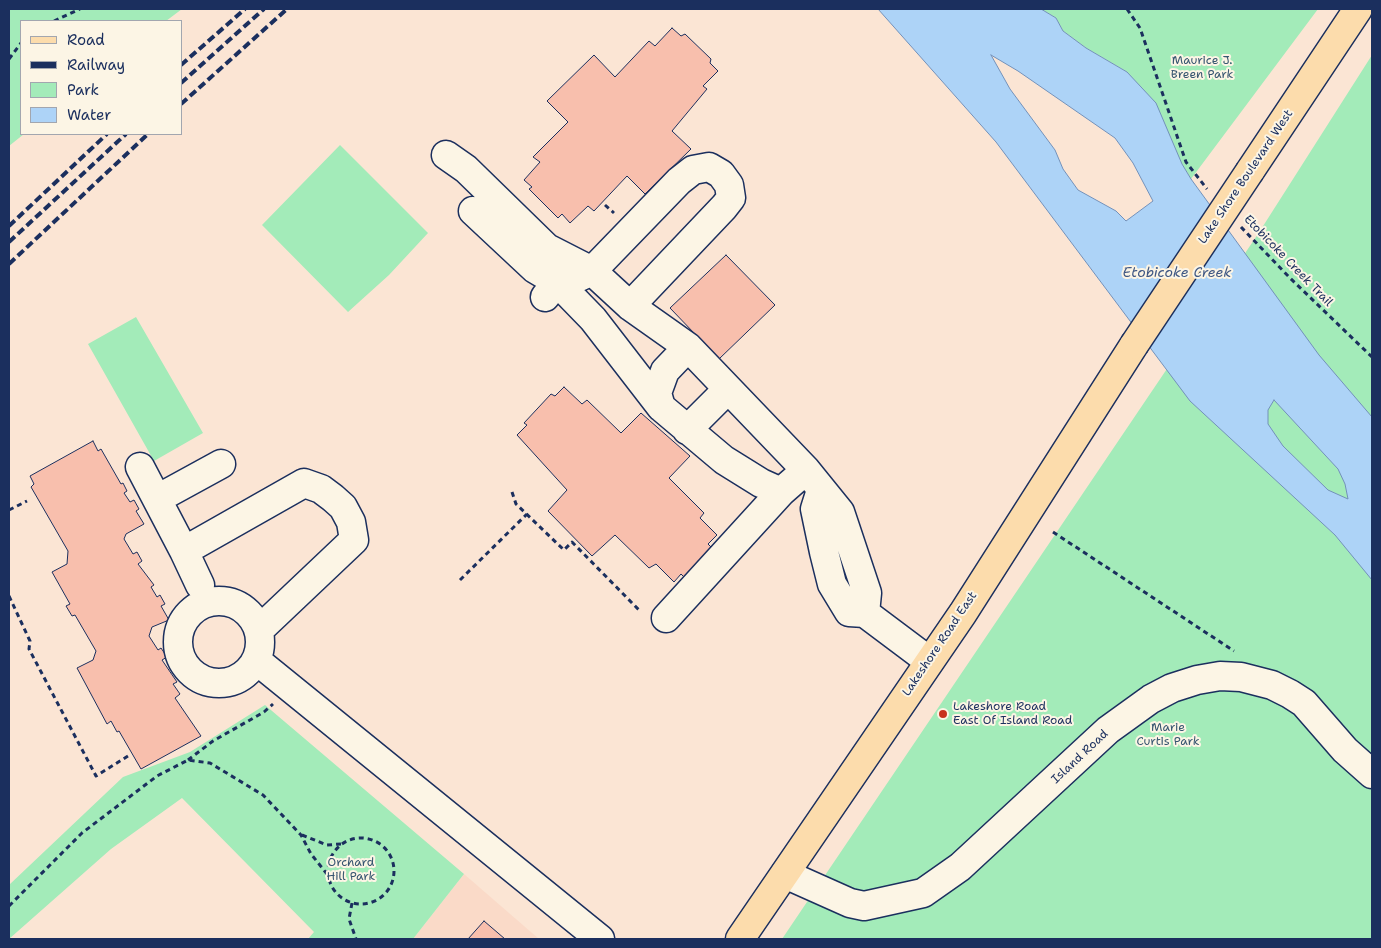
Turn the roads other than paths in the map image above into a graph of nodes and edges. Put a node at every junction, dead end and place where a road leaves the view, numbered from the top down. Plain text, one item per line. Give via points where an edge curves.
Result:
1 (1358, 9) edge
2 (446, 155) dead end
3 (473, 211) dead end
4 (592, 271) junction
5 (551, 289) junction
6 (630, 306) junction
7 (1134, 345) joint
8 (688, 347) junction
9 (728, 389) junction
10 (661, 407) junction
11 (688, 430) junction
12 (221, 464) dead end
13 (140, 467) dead end
14 (813, 480) junction
15 (782, 492) junction
16 (157, 499) junction
17 (184, 551) junction
18 (200, 584) dead end
19 (666, 618) dead end
20 (259, 630) junction
21 (256, 660) junction
22 (929, 661) junction
23 (1372, 774) edge
24 (785, 874) junction
25 (600, 939) edge
26 (740, 939) edge

1 - 7 main road, Lake Shore Boulevard West, bridge
2 - 4 street via 466,169 547,248
3 - 5 street via 536,269
4 - 5 street
4 - 6 street
4 - 6 street via 693,170 709,167 722,174 729,185 731,198
5 - 10 street via 593,319
6 - 8 street
7 - 22 main road, Lakeshore Road East
8 - 9 street
8 - 10 street via 664,371 658,393
9 - 11 street
9 - 14 street
10 - 11 street
11 - 15 street via 724,460
12 - 16 street
13 - 16 street
14 - 15 street
14 - 22 street via 815,509 832,584 849,612 865,613
15 - 19 street
16 - 17 street
17 - 18 street
17 - 20 street via 304,482 321,489 343,507 352,522 354,540
20 - 21 street
20 - 21 street via 252,616 241,606 227,601 211,601 197,606 186,616 179,630 177,645 181,660 191,672 204,680 219,683 234,680 247,672
21 - 25 street
22 - 24 main road, Lakeshore Road East
23 - 24 street, Island Road via 1345,750 1304,703 1254,679 1220,676 1172,688 1108,730 960,867 923,893 864,906
24 - 26 main road, Lakeshore Road East

